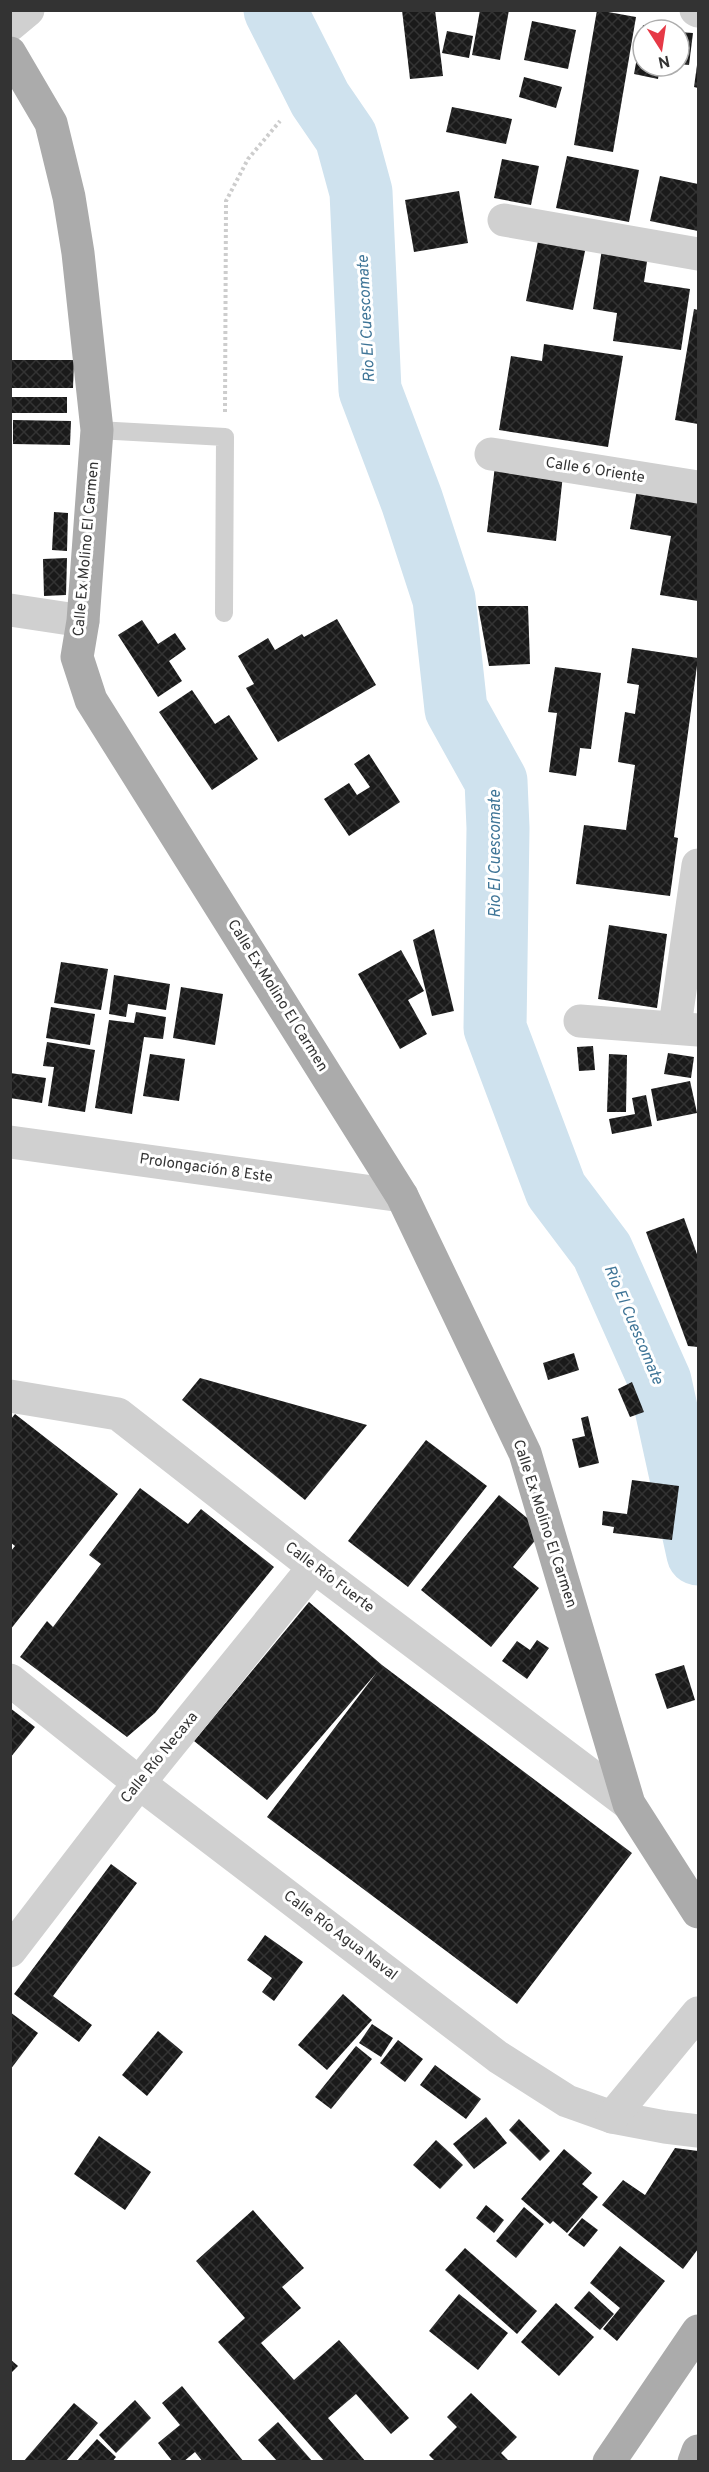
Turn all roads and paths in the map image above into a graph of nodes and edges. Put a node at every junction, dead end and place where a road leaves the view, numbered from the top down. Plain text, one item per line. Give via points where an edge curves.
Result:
1 (28, 10) edge
2 (10, 25) edge
3 (10, 53) edge
4 (280, 121) dead end
5 (504, 220) dead end
6 (699, 254) edge
7 (98, 430) junction
8 (225, 437) junction
9 (491, 454) dead end
10 (699, 487) edge
11 (10, 610) edge
12 (224, 613) dead end
13 (83, 621) junction
14 (699, 865) edge
15 (580, 1021) dead end
16 (687, 1028) edge
17 (10, 1142) edge
18 (402, 1196) junction
19 (10, 1396) edge
20 (314, 1567) junction
21 (10, 1680) edge
22 (139, 1783) junction
23 (629, 1804) junction
24 (699, 1912) edge
25 (10, 1951) edge
26 (699, 2013) edge
27 (612, 2117) junction
28 (699, 2131) edge
29 (699, 2331) edge
30 (699, 2451) edge
31 (609, 2462) edge
32 (694, 2462) edge

1 - 2 street
3 - 7 main road, Calle Ex Molino El Carmen via 51,123 69,197
4 - 8 path via 248,159 226,201
5 - 6 street
7 - 8 lane
7 - 13 main road, Calle Ex Molino El Carmen
8 - 12 lane
9 - 10 street, Calle 6 Oriente
11 - 13 street
13 - 18 main road, Calle Ex Molino El Carmen via 77,657 91,700
14 - 16 street
15 - 16 street
17 - 18 street, Prolongación 8 Este
18 - 23 main road, Calle Ex Molino El Carmen via 525,1453
19 - 20 street, Calle Río Fuerte via 118,1414
20 - 22 street, Calle Río Necaxa
20 - 23 street, Calle Río Fuerte
21 - 22 street, Calle Río Agua Naval
22 - 25 street, Calle Río Necaxa
22 - 27 street, Calle Río Agua Naval via 498,2056 567,2101
23 - 24 main road, Calle Ex Molino El Carmen
26 - 27 street
27 - 28 street, Calle Río Agua Naval
29 - 31 main road
30 - 32 main road

